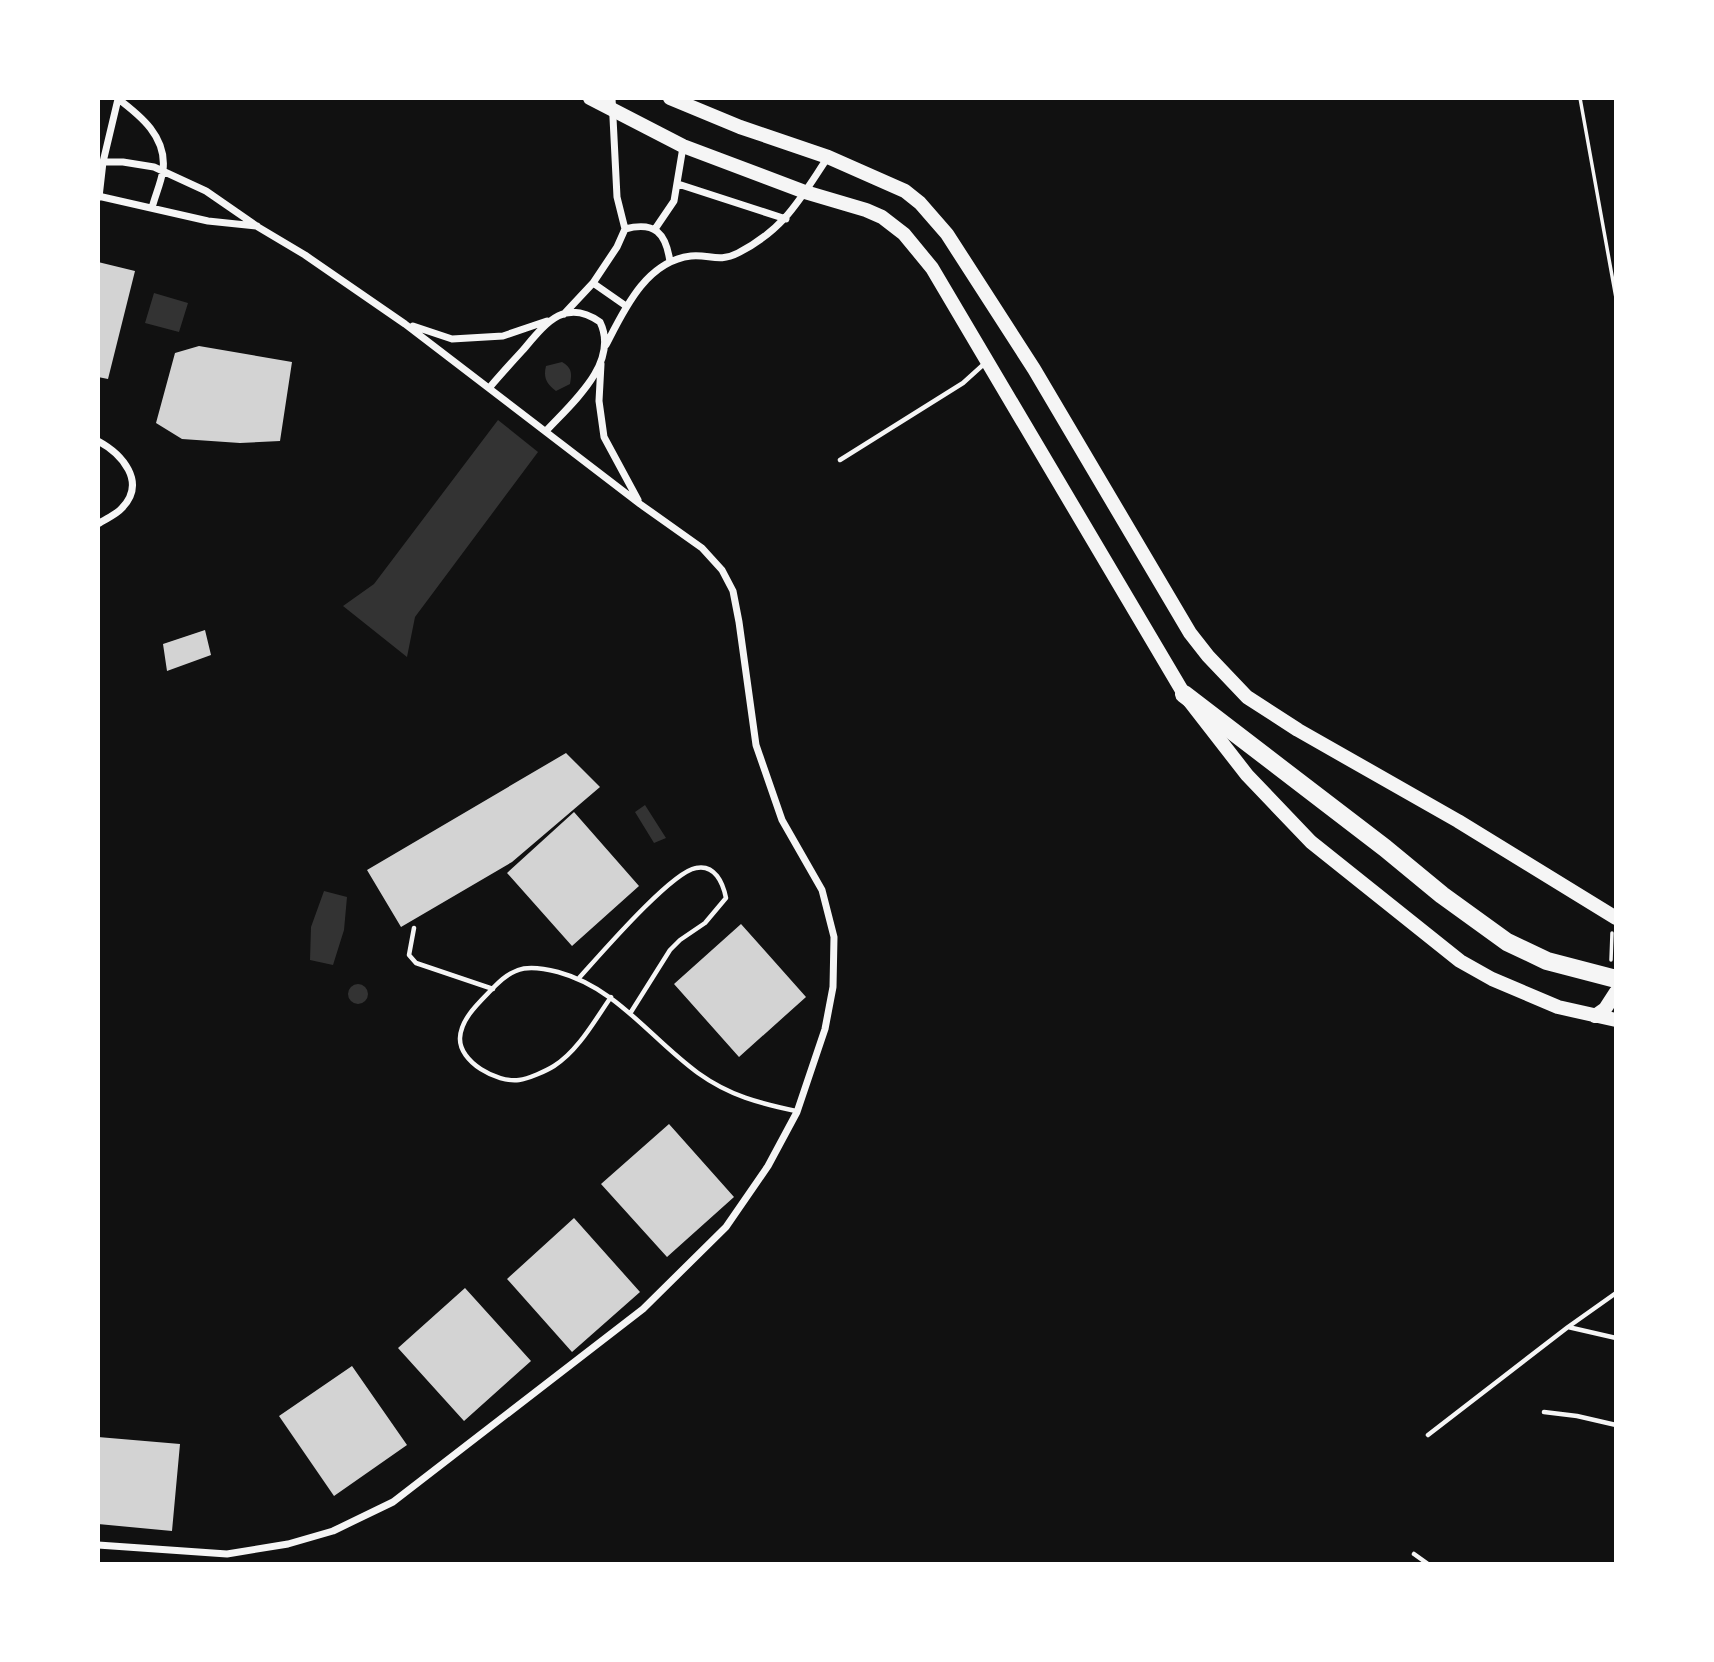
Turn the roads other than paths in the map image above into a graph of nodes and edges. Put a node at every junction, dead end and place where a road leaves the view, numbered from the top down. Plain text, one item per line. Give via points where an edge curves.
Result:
1 (118, 98) edge
2 (590, 98) edge
3 (670, 98) edge
4 (612, 104) edge
5 (683, 146) junction
6 (828, 157) junction
7 (101, 163) edge
8 (163, 169) junction
9 (678, 184) junction
10 (805, 192) junction
11 (98, 197) edge
12 (152, 208) junction
13 (786, 219) junction
14 (258, 227) junction
15 (625, 229) junction
16 (655, 229) junction
17 (670, 262) junction
18 (593, 283) junction
19 (626, 306) junction
20 (564, 314) junction
21 (548, 321) junction
22 (405, 324) junction
23 (606, 345) junction
24 (987, 361) junction
25 (601, 362) junction
26 (490, 387) junction
27 (546, 431) junction
28 (98, 441) edge
29 (840, 460) dead end
30 (640, 504) junction
31 (98, 524) edge
32 (1184, 694) junction
33 (1616, 918) edge
34 (414, 928) dead end
35 (579, 978) junction
36 (1616, 979) edge
37 (493, 989) junction
38 (1616, 992) edge
39 (611, 997) junction
40 (631, 1012) junction
41 (1595, 1016) junction
42 (1616, 1020) edge
43 (797, 1112) junction
44 (1616, 1293) edge
45 (1568, 1327) junction
46 (1616, 1338) edge
47 (1544, 1412) dead end
48 (1616, 1425) edge
49 (1428, 1435) dead end
50 (98, 1545) edge
51 (1414, 1554) dead end
52 (1428, 1564) edge

1 - 7 street
1 - 8 street via 139,114 156,136
2 - 4 main road
3 - 6 main road
4 - 5 main road
4 - 15 street via 617,197
5 - 9 street
5 - 10 main road
6 - 10 street
6 - 33 main road via 905,191 947,234 1034,369 1190,633 1247,697
7 - 8 street
7 - 11 street
8 - 12 street
8 - 14 street via 206,191
9 - 13 street
9 - 16 street via 674,201
10 - 13 street
10 - 24 main road via 866,210 904,234 932,268
11 - 12 street
12 - 14 street
13 - 17 street via 736,255 718,259 692,256
14 - 22 street
15 - 16 street via 640,225
15 - 18 street
16 - 17 street via 668,244
17 - 19 street via 650,276
18 - 19 street
18 - 20 street
19 - 23 street
20 - 21 street
20 - 23 street via 582,312 600,322
21 - 22 street via 503,337 452,339
21 - 26 street
22 - 26 street
23 - 25 street
24 - 29 lane via 963,383
24 - 32 main road
25 - 27 street via 584,389
25 - 30 street via 599,401 604,436
26 - 27 street
27 - 30 street
28 - 31 street via 128,466 132,483 121,509
30 - 43 street via 702,548 733,591 756,745 782,820 822,890 834,937 833,987 825,1029
32 - 36 highway via 1442,895 1520,950
32 - 41 main road via 1247,775 1311,842 1460,961 1558,1007
34 - 37 lane via 409,955 416,963
35 - 37 lane via 525,967 506,975
35 - 39 lane
35 - 40 lane via 628,923 681,875 695,868 715,872 726,898 705,923 670,950
37 - 39 lane via 466,1019 460,1037 462,1052 475,1066 518,1080 554,1066 581,1040
38 - 41 main road
39 - 40 lane
40 - 43 lane via 697,1073 727,1092
41 - 42 main road
43 - 50 street via 768,1166 726,1227 643,1309 393,1502 333,1531 226,1554
44 - 45 lane
45 - 46 lane
45 - 49 lane
47 - 48 lane
51 - 52 lane

